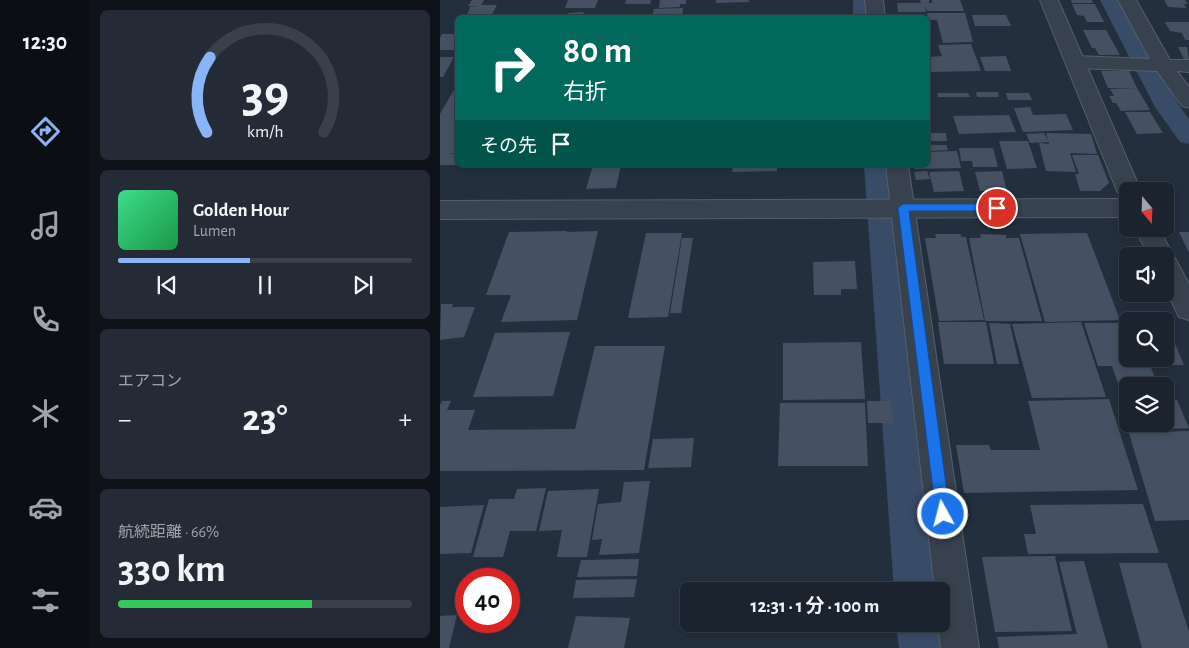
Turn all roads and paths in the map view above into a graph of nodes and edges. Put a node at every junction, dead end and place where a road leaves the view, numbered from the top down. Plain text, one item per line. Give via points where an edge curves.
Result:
1 (874, 0) edge
2 (1049, 0) edge
3 (1128, 0) edge
4 (876, 15) edge
5 (1076, 62) junction
6 (1163, 65) junction
7 (1189, 66) edge
8 (1189, 102) edge
9 (897, 167) edge
10 (1125, 182) edge
11 (903, 208) junction
12 (1119, 208) edge
13 (440, 210) edge
14 (1174, 280) edge
15 (1189, 308) edge
16 (960, 648) edge

1 - 4 street
2 - 5 street
3 - 6 street
5 - 6 street
5 - 10 street
6 - 7 street
6 - 8 street
9 - 11 street
11 - 12 street
11 - 13 street
11 - 16 street
14 - 15 street

